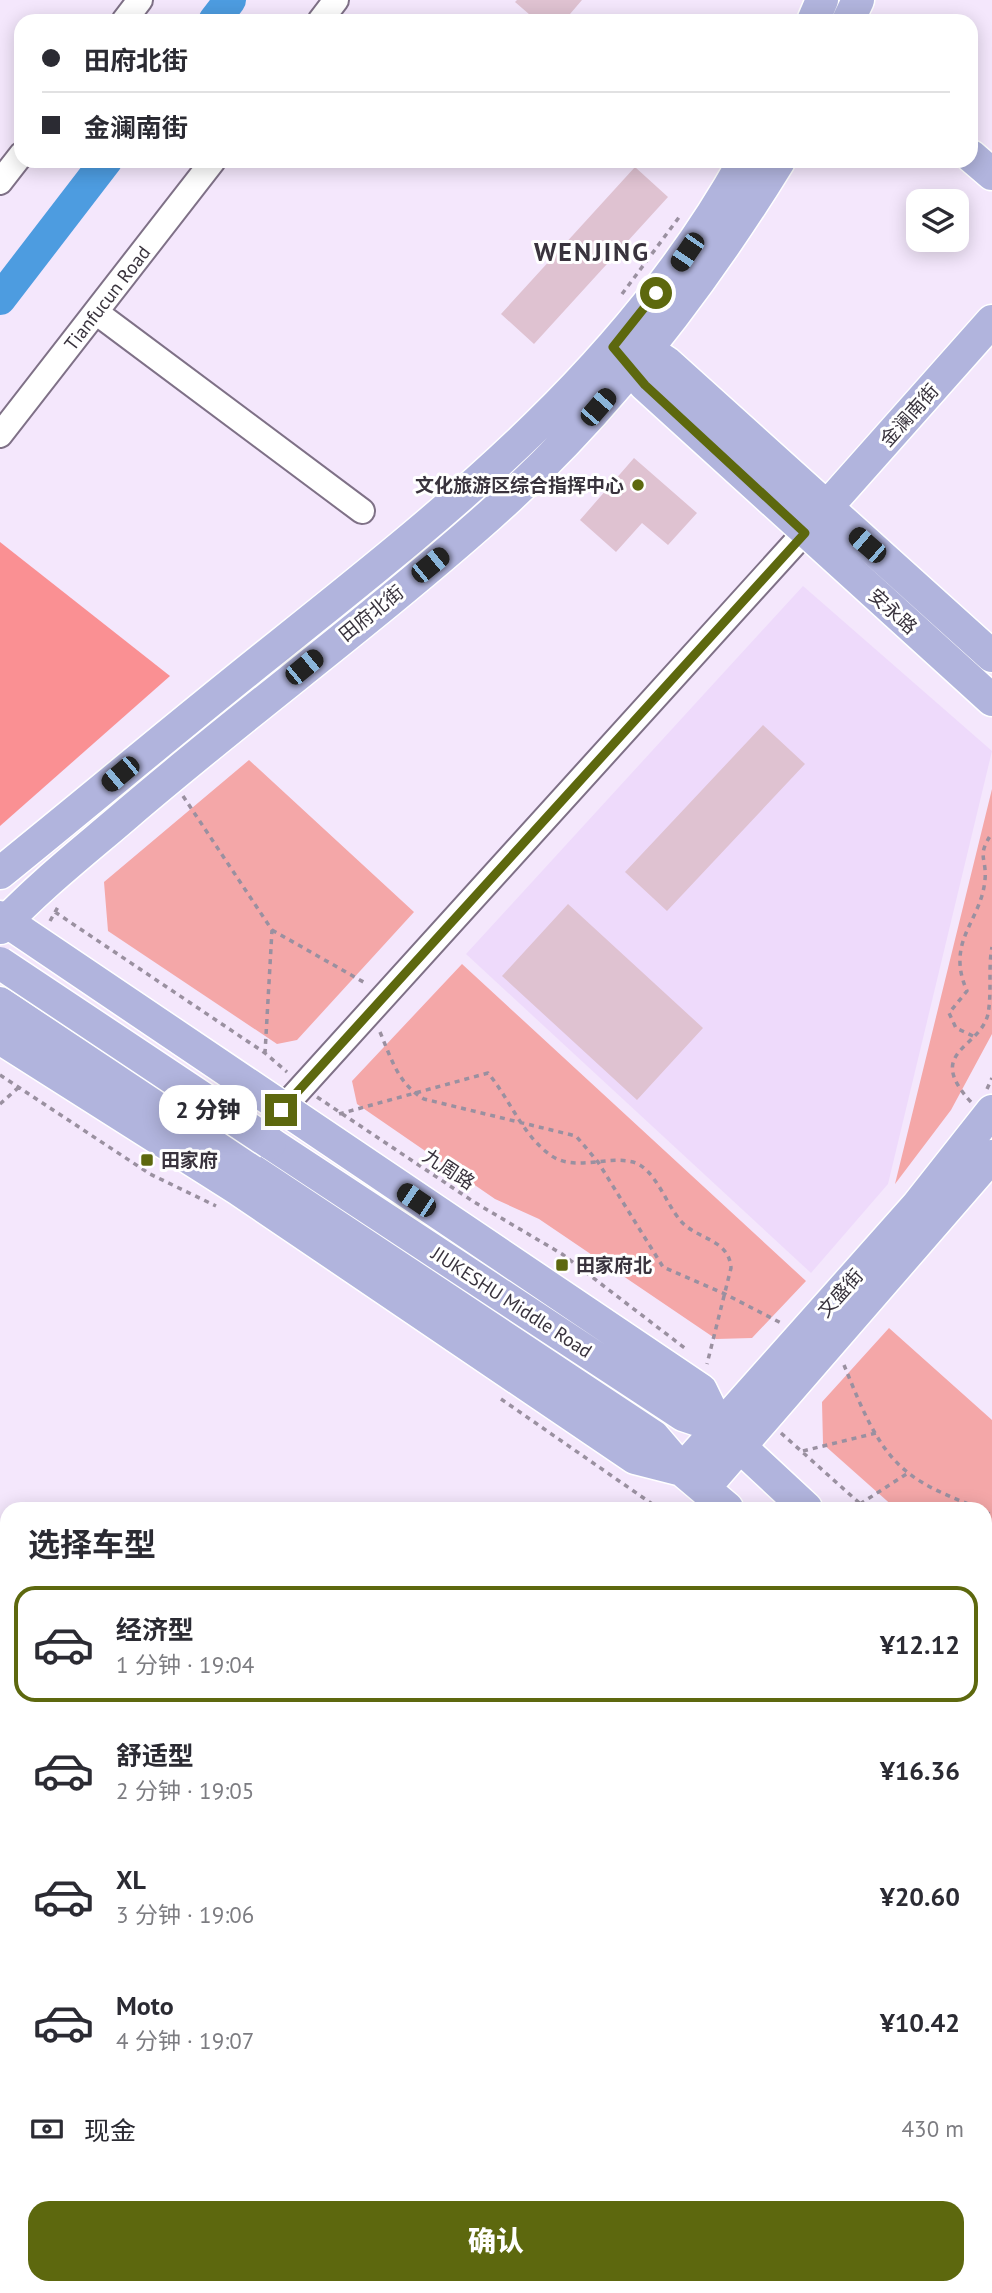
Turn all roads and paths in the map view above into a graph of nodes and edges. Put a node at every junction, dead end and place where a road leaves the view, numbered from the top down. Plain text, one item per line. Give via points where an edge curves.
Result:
1 (140, 0) edge
2 (336, 0) edge
3 (129, 14) edge
4 (325, 14) edge
5 (978, 162) edge
6 (14, 164) edge
7 (208, 168) edge
8 (740, 168) edge
9 (775, 168) edge
10 (992, 174) edge
11 (0, 182) edge
12 (97, 313) junction
13 (992, 321) edge
14 (629, 350) junction
15 (0, 435) edge
16 (825, 509) junction
17 (362, 511) dead end
18 (805, 533) junction
19 (992, 656) edge
20 (992, 700) edge
21 (183, 796) dead end
22 (992, 833) edge
23 (0, 873) edge
24 (31, 897) junction
25 (2, 922) edge
26 (272, 930) junction
27 (992, 947) edge
28 (0, 963) edge
29 (369, 985) dead end
30 (0, 1003) edge
31 (380, 1032) dead end
32 (972, 1035) junction
33 (0, 1038) edge
34 (265, 1053) junction
35 (0, 1075) edge
36 (302, 1085) junction
37 (19, 1087) junction
38 (413, 1093) junction
39 (0, 1104) edge
40 (983, 1108) edge
41 (281, 1110) junction
42 (339, 1114) junction
43 (523, 1125) junction
44 (992, 1156) edge
45 (598, 1162) junction
46 (223, 1209) dead end
47 (725, 1294) junction
48 (784, 1325) dead end
49 (841, 1359) dead end
50 (707, 1364) junction
51 (715, 1370) dead end
52 (491, 1392) dead end
53 (765, 1418) junction
54 (876, 1433) junction
55 (729, 1437) junction
56 (802, 1451) junction
57 (908, 1473) junction
58 (704, 1489) edge
59 (649, 1502) edge
60 (799, 1502) edge
61 (858, 1502) edge
62 (863, 1502) edge
63 (966, 1502) edge

1 - 3 street
2 - 4 street
5 - 10 main road
6 - 11 street
7 - 12 street, Tianfucun Road
8 - 14 main road, 田府北街
9 - 14 main road, 田府北街 via 742,222
12 - 15 street, Tianfucun Road
12 - 17 street
13 - 16 main road, 金澜南街
14 - 16 main road, 安永路
14 - 18 main road, 安永路 via 645,385
14 - 23 main road, 田府北街 via 450,508
14 - 24 main road, 田府北街 via 564,444 490,515 199,752
16 - 19 main road, 安永路
18 - 20 main road, 安永路
18 - 36 street
21 - 26 path
22 - 32 path via 981,855 985,878 980,897 964,932 960,976 967,991 949,1013 956,1028
24 - 25 main road, 田府北街
24 - 34 path, 九周路
25 - 41 main road
26 - 29 path
26 - 34 path
27 - 32 path via 988,1017
28 - 55 main road, JIUKESHU Middle Road, bridge via 683,1415
30 - 58 main road, JIUKESHU Middle Road via 653,1436
31 - 38 path via 399,1076
32 - 40 path via 958,1051 952,1069 956,1085
33 - 58 main road via 238,1189 635,1458
34 - 36 path, 九周路
35 - 37 path
36 - 41 street
36 - 42 path, 九周路
37 - 39 path
37 - 46 path via 150,1174
38 - 42 path
38 - 43 path
38 - 43 path via 488,1073
40 - 55 main road, 文盛街 via 918,1206
41 - 55 main road via 701,1390
42 - 50 path, 九周路 via 562,1254
43 - 45 path via 576,1136
43 - 45 path via 549,1155 570,1163
44 - 53 main road, 文盛街
45 - 47 path via 663,1267
45 - 47 path via 634,1162 645,1169 681,1222 724,1248 731,1268
47 - 48 path
47 - 50 path
49 - 54 path
50 - 51 path, 九周路
52 - 59 path
53 - 55 main road, 文盛街
53 - 56 path
54 - 56 path
54 - 57 path
55 - 58 main road, 文盛街
55 - 60 main road, JIUKESHU Middle Road
56 - 61 path
57 - 62 path
57 - 63 path

